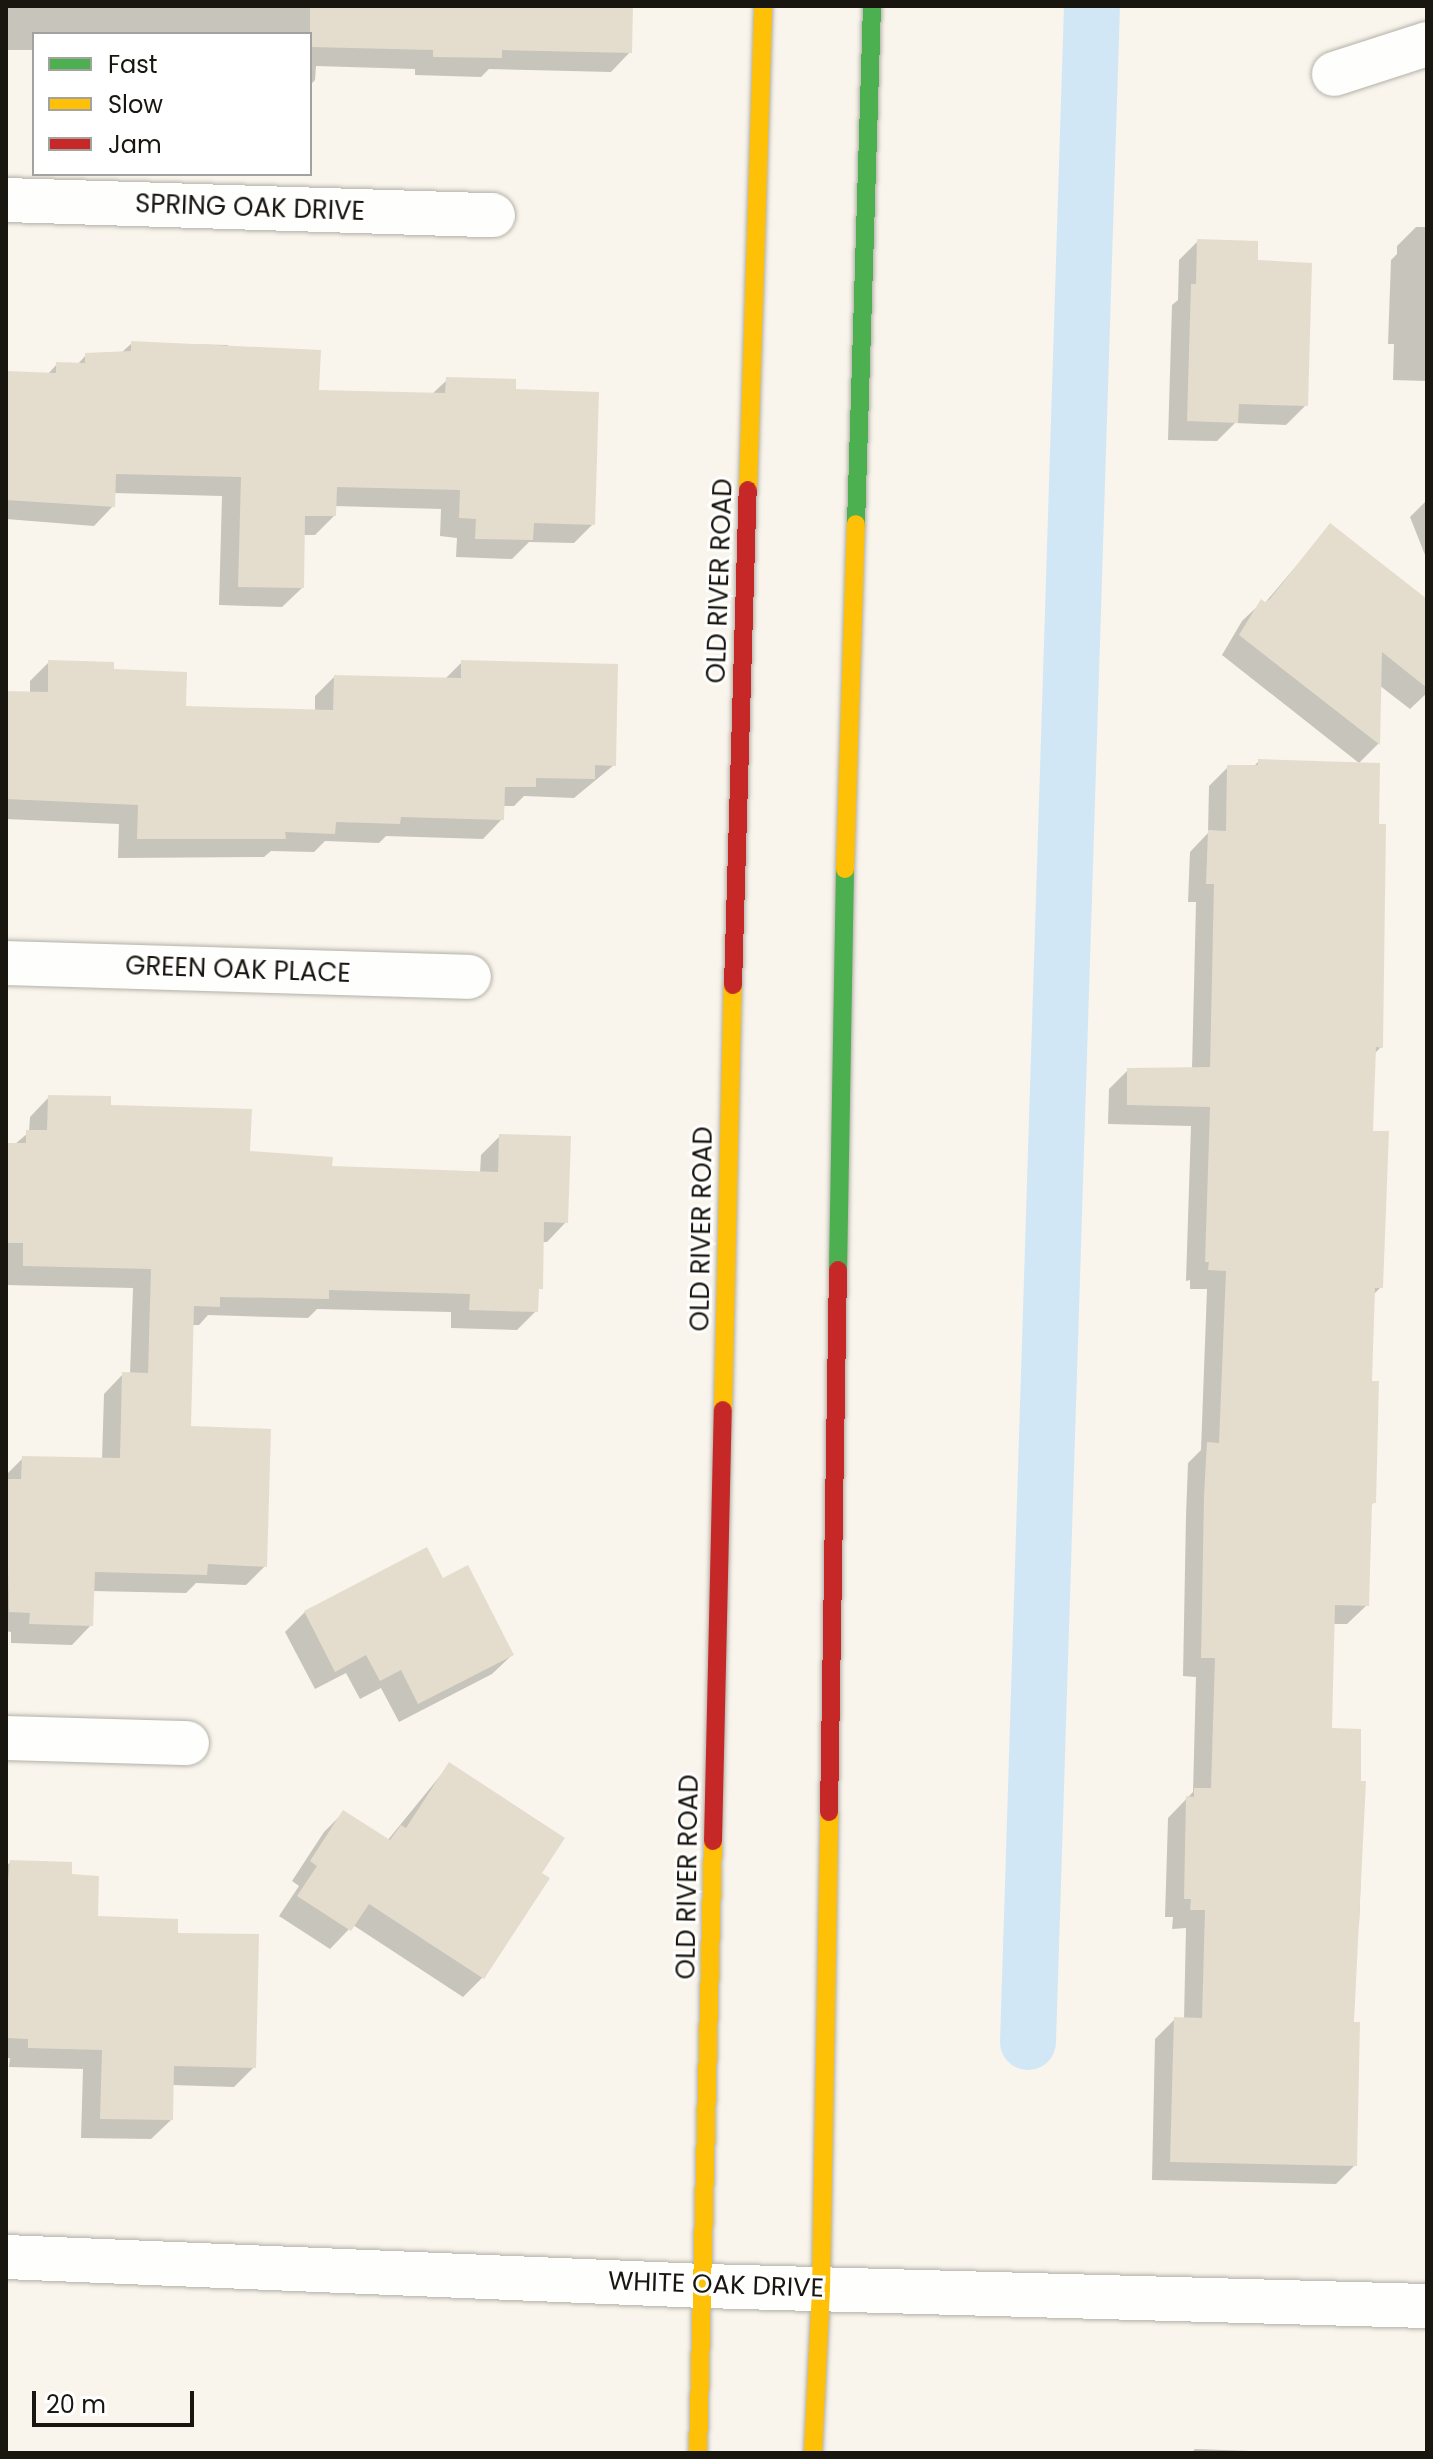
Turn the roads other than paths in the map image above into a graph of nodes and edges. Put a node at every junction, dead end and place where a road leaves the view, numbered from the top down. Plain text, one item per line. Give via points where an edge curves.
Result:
1 (763, 6) edge
2 (872, 6) edge
3 (1427, 44) edge
4 (1334, 74) dead end
5 (6, 200) edge
6 (493, 215) dead end
7 (6, 963) edge
8 (469, 977) dead end
9 (6, 1738) edge
10 (187, 1743) dead end
11 (6, 2257) edge
12 (705, 2286) junction
13 (821, 2289) junction
14 (1427, 2306) edge
15 (698, 2453) edge
16 (813, 2453) edge

1 - 12 main road, OLD RIVER ROAD via 734,936
2 - 13 main road via 842,956
3 - 4 street
5 - 6 street, SPRING OAK DRIVE
7 - 8 street, GREEN OAK PLACE
9 - 10 street
11 - 12 street, WHITE OAK DRIVE
12 - 13 street, WHITE OAK DRIVE
12 - 15 main road, OLD RIVER ROAD
13 - 14 street, WHITE OAK DRIVE
13 - 16 main road

